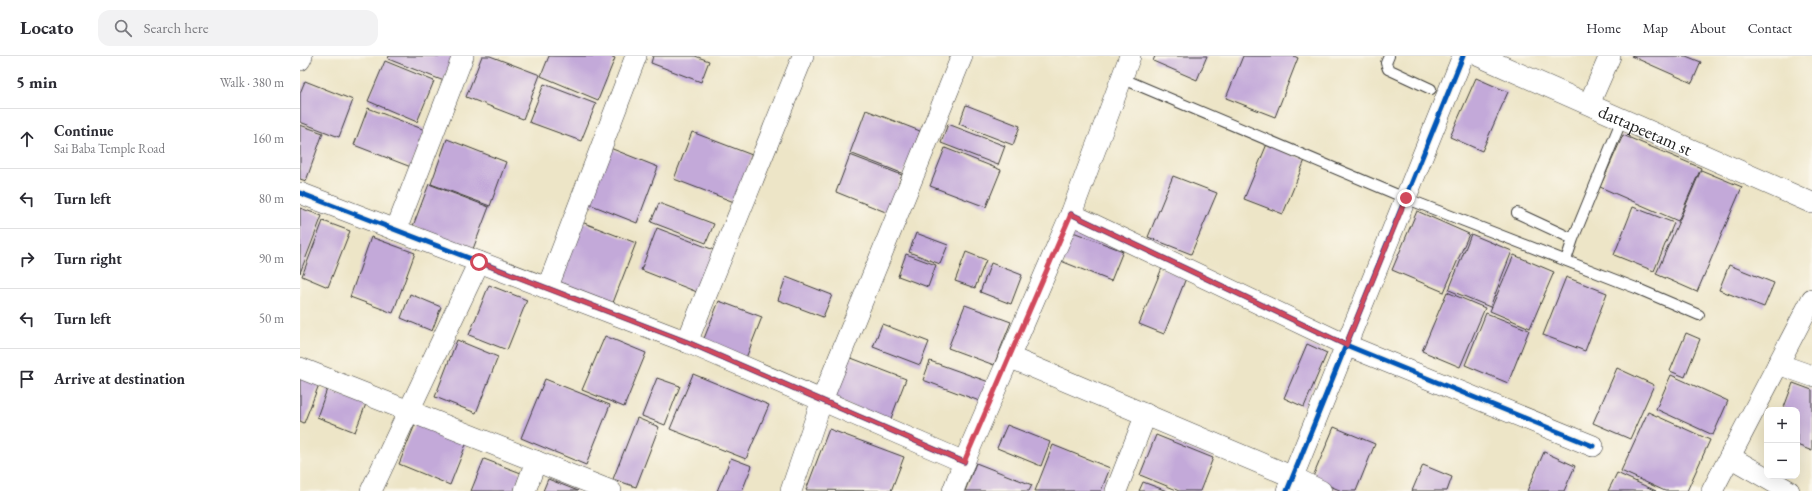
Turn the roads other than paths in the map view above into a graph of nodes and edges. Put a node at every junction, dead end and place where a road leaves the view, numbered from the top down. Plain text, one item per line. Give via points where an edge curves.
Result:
1 (302, 56) edge
2 (463, 56) edge
3 (636, 56) edge
4 (803, 56) edge
5 (962, 56) edge
6 (1130, 56) edge
7 (1389, 56) edge
8 (1463, 56) edge
9 (1479, 56) edge
10 (1610, 56) edge
11 (300, 60) edge
12 (1121, 78) junction
13 (1431, 89) dead end
14 (1589, 104) junction
15 (1622, 119) junction
16 (300, 193) edge
17 (1406, 198) junction
18 (1812, 203) edge
19 (1517, 213) dead end
20 (1071, 214) junction
21 (396, 230) junction
22 (1573, 239) junction
23 (1566, 260) junction
24 (479, 262) junction
25 (547, 289) junction
26 (1812, 299) edge
27 (1699, 315) dead end
28 (687, 342) junction
29 (1346, 345) junction
30 (1009, 357) junction
31 (1778, 364) junction
32 (300, 368) edge
33 (1812, 376) edge
34 (822, 400) junction
35 (409, 411) junction
36 (1146, 414) junction
37 (1593, 446) dead end
38 (1730, 457) junction
39 (536, 462) junction
40 (964, 462) junction
41 (1290, 484) edge
42 (371, 491) edge
43 (525, 491) edge
44 (611, 491) edge
45 (790, 491) edge
46 (953, 491) edge
47 (1116, 491) edge
48 (1321, 491) edge
49 (1712, 491) edge
50 (1789, 491) edge

1 - 11 street
2 - 21 street
3 - 25 street
4 - 28 street
5 - 34 street
6 - 12 street
7 - 13 lane via 1386,63 1388,69
8 - 17 street
9 - 14 street, dattapeetam st
10 - 14 street
12 - 17 lane
12 - 20 street
14 - 15 street, dattapeetam st
15 - 18 street, dattapeetam st
15 - 22 lane
16 - 21 street
17 - 23 lane
17 - 29 street
19 - 22 lane
20 - 29 street
20 - 30 street
21 - 24 street
22 - 23 lane
23 - 27 lane
24 - 25 street
24 - 35 street
25 - 28 street
26 - 31 street
28 - 34 street
29 - 37 street
29 - 41 street
30 - 36 street
30 - 40 street
31 - 33 street
31 - 38 street
32 - 35 street
34 - 40 street
34 - 45 street
35 - 39 street
35 - 42 street
36 - 41 street
36 - 47 street
38 - 49 street
38 - 50 street
39 - 43 street
39 - 44 street
40 - 46 street
41 - 48 street

